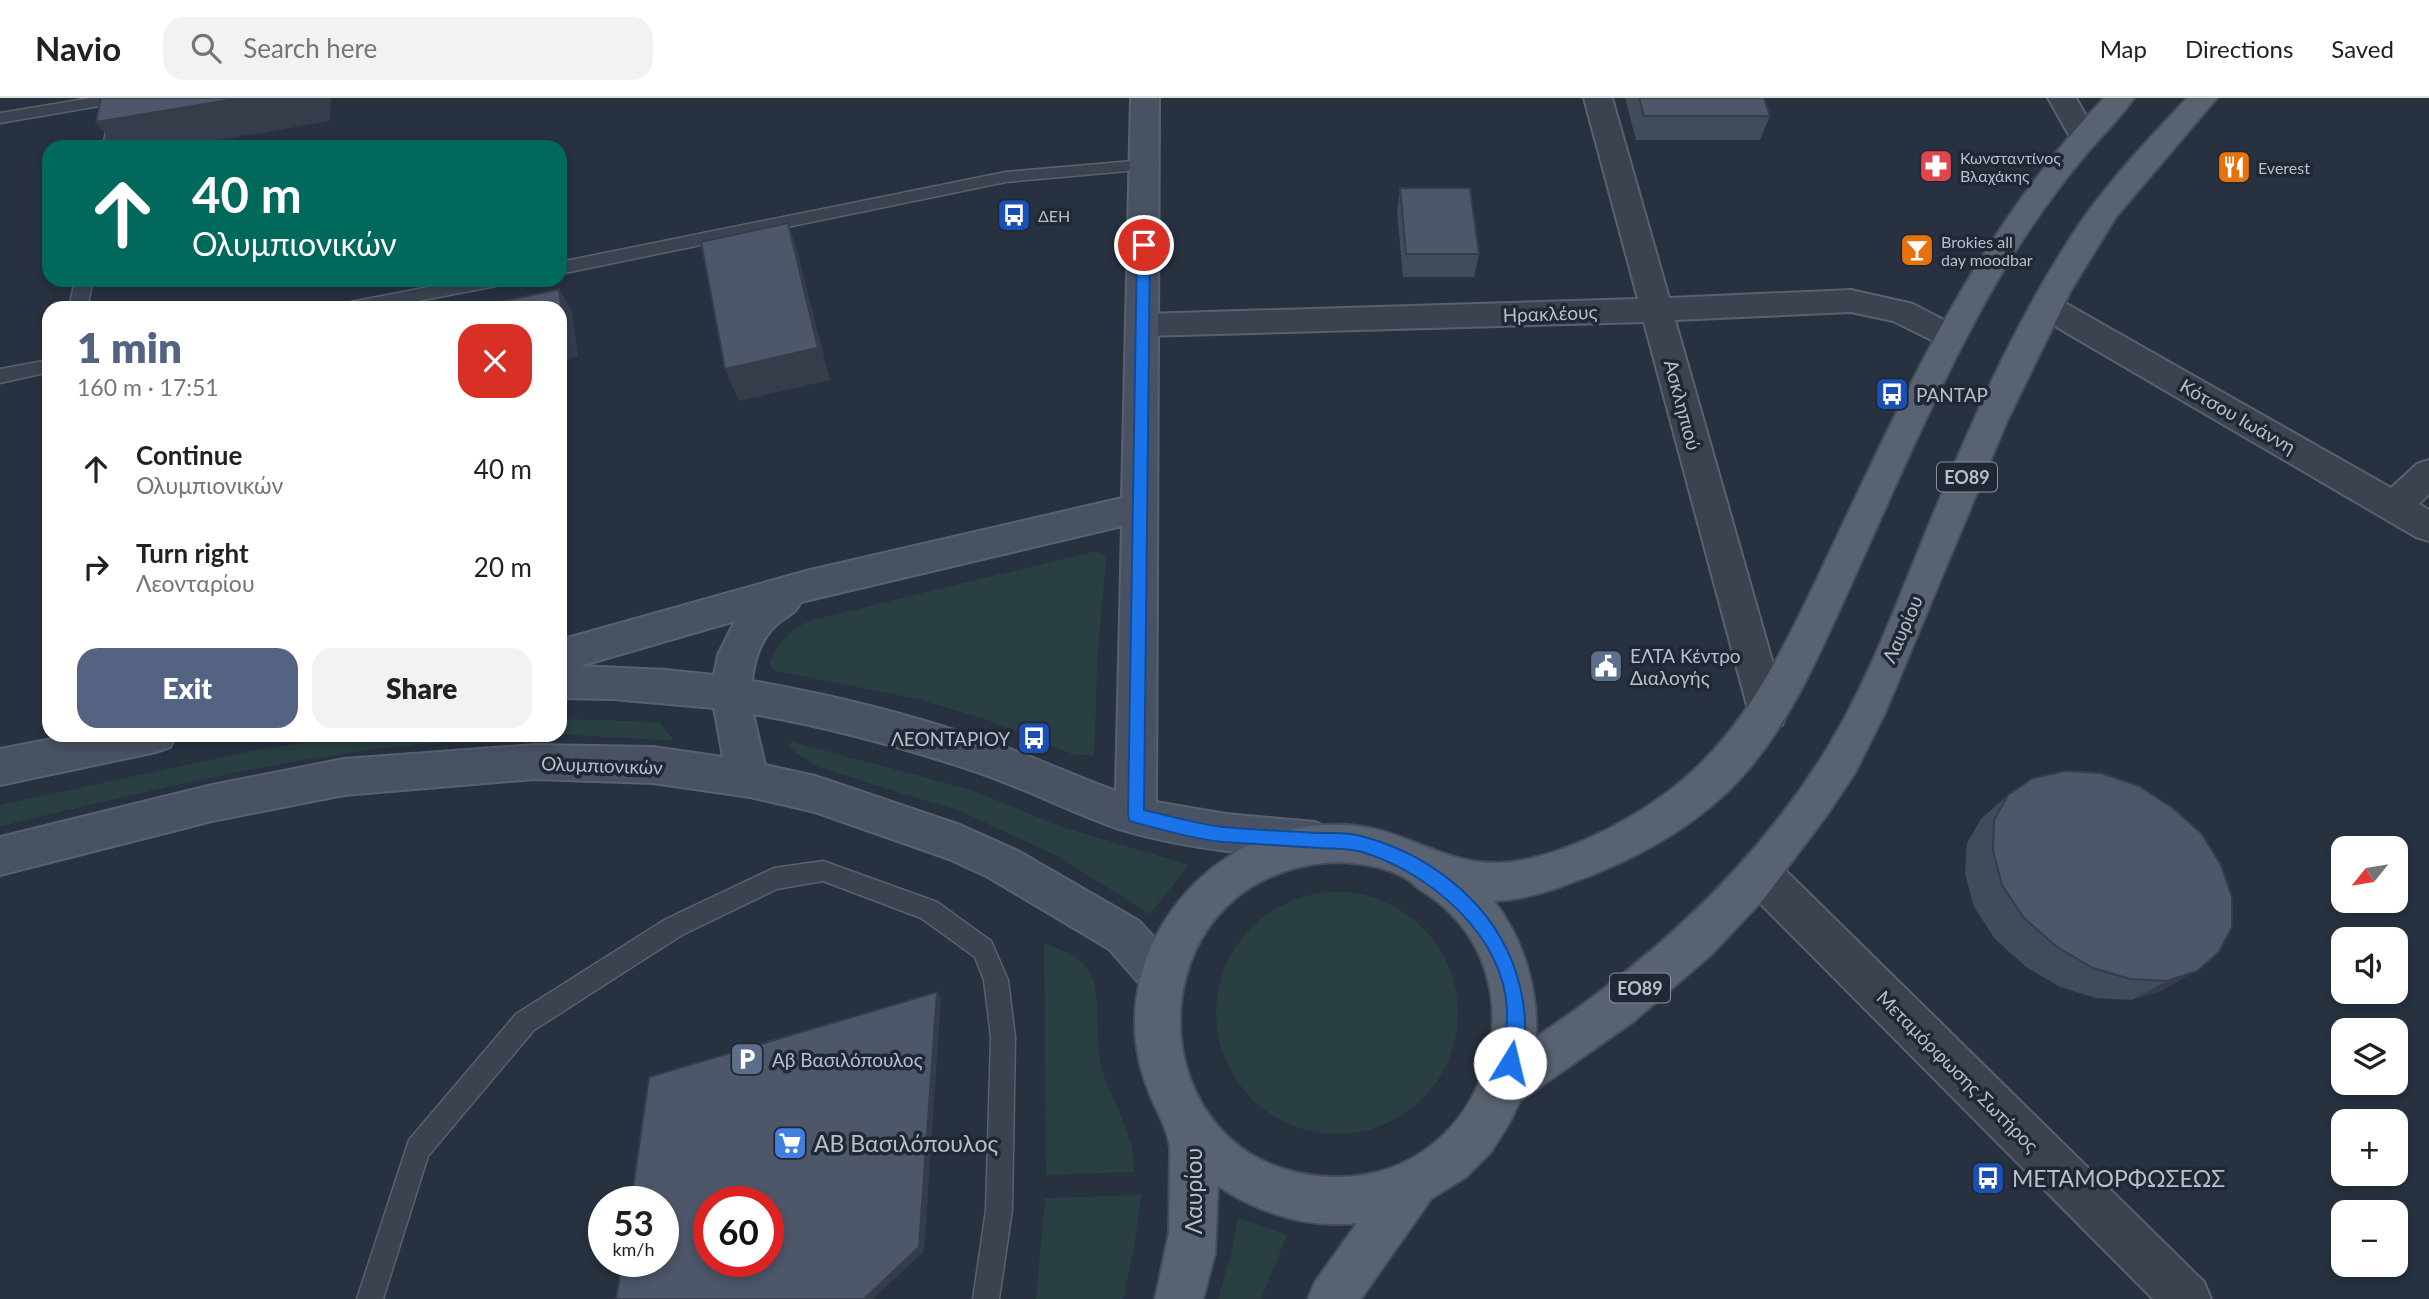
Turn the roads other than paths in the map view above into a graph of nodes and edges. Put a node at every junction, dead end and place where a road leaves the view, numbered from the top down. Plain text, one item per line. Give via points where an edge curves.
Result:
1 (1145, 98) edge
2 (1598, 98) edge
3 (2062, 98) edge
4 (2120, 98) edge
5 (2203, 98) edge
6 (0, 118) edge
7 (2083, 136) junction
8 (111, 140) edge
9 (1144, 165) junction
10 (567, 267) edge
11 (460, 287) edge
12 (387, 301) edge
13 (2047, 307) junction
14 (1657, 310) junction
15 (1143, 324) junction
16 (1950, 337) junction
17 (42, 367) edge
18 (0, 376) edge
19 (2429, 473) edge
20 (2395, 506) junction
21 (1141, 508) junction
22 (2429, 527) edge
23 (806, 586) junction
24 (567, 654) edge
25 (567, 682) edge
26 (732, 693) junction
27 (1768, 713) junction
28 (122, 742) edge
29 (0, 767) edge
30 (750, 779) junction
31 (1136, 816) junction
32 (1315, 841) junction
33 (0, 856) edge
34 (1759, 873) junction
35 (1431, 874) junction
36 (1161, 976) junction
37 (1506, 1084) junction
38 (1191, 1124) junction
39 (1414, 1184) junction
40 (370, 1299) edge
41 (986, 1299) edge
42 (1179, 1299) edge
43 (1332, 1299) edge
44 (2187, 1299) edge

1 - 9 main road
2 - 14 street, Ασκληπιού
3 - 7 street
4 - 7 main road, Λαυρίου / ΕΟ89
5 - 13 main road, Λαυρίου / ΕΟ89 via 2113,198
6 - 8 lane via 120,98
7 - 16 main road, Λαυρίου / ΕΟ89 via 2019,219
9 - 10 lane via 1006,177
9 - 15 main road
11 - 12 lane
13 - 20 street, Κότσου Ιωάννη
13 - 34 main road, Λαυρίου / ΕΟ89 via 2003,395 1847,750
14 - 15 street, Ηρακλέους
14 - 16 street, Ηρακλέους via 1851,301 1902,312
14 - 27 street, Ασκληπιού
15 - 21 main road
16 - 27 main road, Λαυρίου / ΕΟ89
17 - 18 lane
19 - 20 street
20 - 22 street, Κότσου Ιωάννη
21 - 23 main road
21 - 31 main road
23 - 24 main road
23 - 26 main road via 772,605 750,627 740,645
25 - 26 main road via 681,685
26 - 30 main road via 732,720
26 - 31 main road via 869,722 965,751
27 - 35 main road, Λαυρίου / ΕΟ89 via 1727,765 1679,809 1645,832 1573,864 1500,882
28 - 29 main road
30 - 33 main road, Ολυμπιονικών via 653,765 585,762 344,777 212,803
30 - 36 main road, Ολυμπιονικών via 865,809 1003,864 1124,935
31 - 32 main road via 1220,834
32 - 35 main road, Λαυρίου / ΕΟ89 via 1359,843 1412,862
32 - 36 main road, Λαυρίου / ΕΟ89 via 1271,854 1221,880 1183,922
34 - 37 main road, Λαυρίου / ΕΟ89 via 1719,918 1656,976
34 - 44 street, Μεταμόρφωσης Σωτήρος
35 - 37 main road, Λαυρίου / ΕΟ89 via 1490,936 1513,987 1515,1043
36 - 38 main road, Λαυρίου / ΕΟ89 via 1158,1035 1165,1066
37 - 39 main road, Λαυρίου / ΕΟ89 via 1471,1144
38 - 39 main road, Λαυρίου / ΕΟ89 via 1222,1158 1251,1179 1291,1198 1336,1204 1371,1201
38 - 42 main road, Λαυρίου / ΕΟ89 via 1197,1210 1191,1264
39 - 43 main road, Λαυρίου / ΕΟ89
40 - 41 lane via 418,1149 525,1021 674,927 774,880 823,871 929,910 983,949 996,980 1003,1037 999,1210

